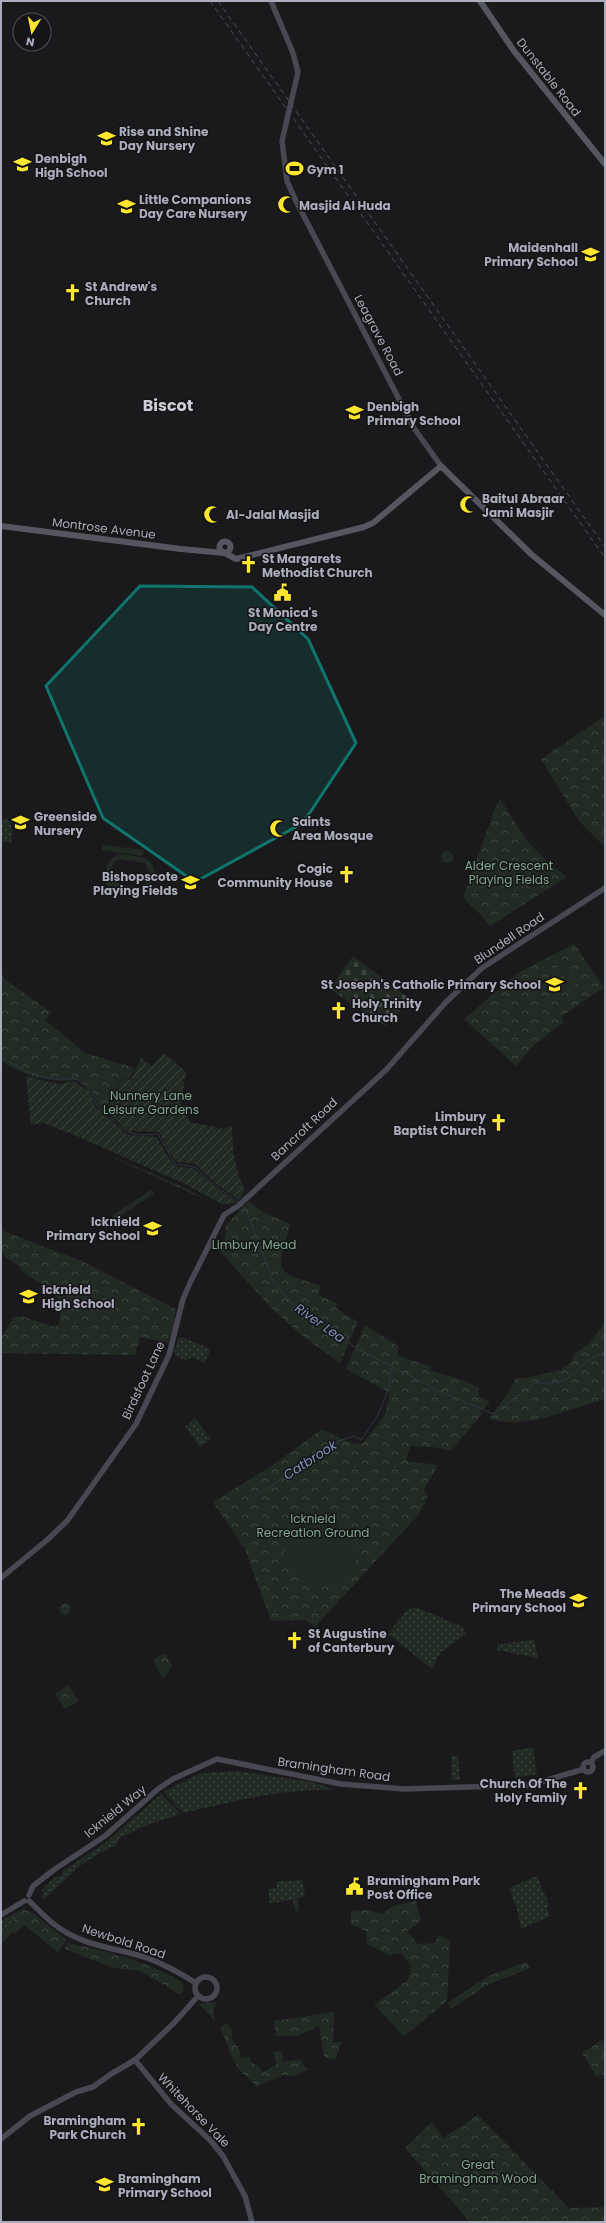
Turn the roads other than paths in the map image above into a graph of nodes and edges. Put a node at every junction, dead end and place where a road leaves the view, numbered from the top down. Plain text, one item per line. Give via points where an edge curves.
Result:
1 (271, 1) edge
2 (480, 1) edge
3 (605, 164) edge
4 (441, 466) junction
5 (1, 526) edge
6 (220, 545) junction
7 (231, 546) junction
8 (205, 552) junction
9 (224, 553) junction
10 (236, 559) junction
11 (605, 615) edge
12 (605, 888) edge
13 (386, 1070) joint
14 (239, 1204) joint
15 (1, 1578) edge
16 (605, 1751) edge
17 (224, 1759) joint
18 (27, 1899) junction
19 (1, 1915) edge
20 (196, 1983) junction
21 (198, 1996) junction
22 (135, 2060) junction
23 (1, 2139) edge
24 (252, 2222) edge

1 - 4 street, Leagrave Road via 293,53 298,72 282,141 287,181 414,428
2 - 3 main road, Dunstable Road via 514,51
4 - 10 main road via 373,523 339,535
4 - 11 main road, Leagrave Road via 531,554
5 - 8 main road, Montrose Avenue
6 - 7 main road via 226,542
6 - 8 main road
6 - 9 main road via 220,550
7 - 9 main road via 229,551
7 - 10 main road
8 - 9 main road, Montrose Avenue
9 - 10 main road, Montrose Avenue
12 - 13 street, Blundell Road via 482,968 446,1002
13 - 14 street, Bancroft Road
14 - 15 street, Birdsfoot Lane via 224,1215 190,1283 183,1299 169,1355 136,1424 67,1521
16 - 17 street, Bramingham Road via 594,1757 591,1763 585,1763 584,1769 530,1785 404,1789 341,1784 273,1772
17 - 18 street, Icknield Way via 207,1762 173,1779 104,1836 33,1886
18 - 19 street, Icknield Way
18 - 20 street, Newbold Road via 53,1924 68,1934 93,1945 144,1957
20 - 21 street via 195,1990
20 - 21 street via 200,1978 207,1977 213,1979 217,1987 211,1998 204,1999
21 - 22 street
22 - 23 street via 93,2087 76,2092 30,2116
22 - 24 street, Whitehorse Vale via 171,2104 211,2141 223,2156 242,2189

